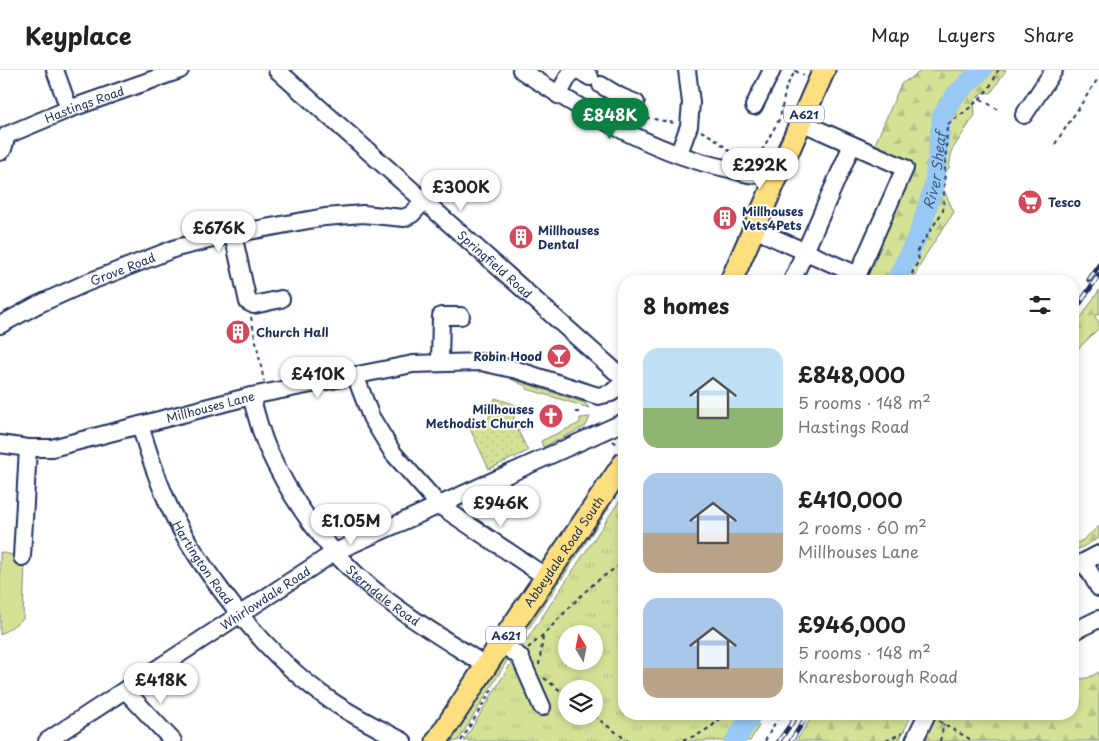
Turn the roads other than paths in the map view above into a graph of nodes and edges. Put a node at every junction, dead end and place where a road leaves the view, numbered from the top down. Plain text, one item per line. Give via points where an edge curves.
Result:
1 (55, 70) edge
2 (180, 70) edge
3 (277, 70) edge
4 (521, 70) edge
5 (572, 70) edge
6 (686, 70) edge
7 (772, 70) edge
8 (824, 70) edge
9 (1054, 70) edge
10 (590, 77) edge
11 (558, 95) junction
12 (754, 106) dead end
13 (69, 109) junction
14 (1024, 115) dead end
15 (801, 122) junction
16 (610, 123) junction
17 (852, 145) junction
18 (0, 152) edge
19 (679, 153) junction
20 (784, 158) junction
21 (424, 200) junction
22 (754, 229) junction
23 (234, 234) junction
24 (805, 251) junction
25 (734, 275) edge
26 (795, 275) edge
27 (851, 275) edge
28 (858, 275) edge
29 (281, 299) dead end
30 (461, 316) dead end
31 (0, 325) edge
32 (440, 363) junction
33 (618, 375) edge
34 (355, 376) junction
35 (618, 386) edge
36 (251, 396) junction
37 (140, 425) junction
38 (614, 439) edge
39 (0, 444) edge
40 (28, 448) junction
41 (618, 472) edge
42 (438, 505) junction
43 (335, 552) junction
44 (1099, 554) edge
45 (22, 557) dead end
46 (1079, 564) edge
47 (1079, 566) edge
48 (546, 577) junction
49 (1099, 588) edge
50 (239, 614) junction
51 (1099, 619) edge
52 (1079, 629) edge
53 (501, 643) junction
54 (486, 666) junction
55 (125, 690) junction
56 (542, 707) dead end
57 (928, 720) edge
58 (47, 741) edge
59 (173, 741) edge
60 (403, 741) edge
61 (437, 741) edge
62 (914, 741) edge

1 - 13 street
2 - 13 street, Hastings Road
3 - 21 street, Springfield Road
4 - 11 street
5 - 11 street
6 - 19 street via 692,104 689,126
7 - 12 street
8 - 15 main road, A621
9 - 14 street
10 - 16 street via 629,100 616,104
11 - 16 street
13 - 18 street, Hastings Road via 7,135
15 - 17 street
15 - 20 main road, A621
16 - 19 street
17 - 24 street
17 - 28 street via 905,168
19 - 20 street via 748,174 771,170
20 - 22 main road, A621
21 - 23 street, Grove Road via 404,218 363,214 325,216
21 - 33 street, Springfield Road
22 - 24 street
22 - 25 main road, A621
23 - 29 street via 248,302 254,305
23 - 31 street, Grove Road via 176,248 119,269
24 - 26 street
24 - 27 street
30 - 32 street via 441,316
32 - 34 street, Millhouses Lane via 413,364
32 - 35 street, Millhouses Lane via 471,362 510,368 598,396
34 - 36 street, Millhouses Lane
34 - 42 street via 372,418 393,453
36 - 37 street, Millhouses Lane
36 - 43 street, Sterndale Road via 266,446 286,484
37 - 40 street, Millhouses Lane via 60,446
37 - 50 street, Hartington Road via 168,505 188,544
38 - 42 street, Whirlowdale Road
39 - 40 street, Millhouses Lane
40 - 45 street
41 - 48 main road, Abbeydale Road South / A621
42 - 43 street, Whirlowdale Road
42 - 48 street
43 - 50 street, Whirlowdale Road
43 - 54 street, Sterndale Road via 394,605
44 - 46 street
47 - 49 street
48 - 53 main road, Abbeydale Road South / A621
50 - 55 street, Whirlowdale Road
50 - 60 street, Hartington Road via 272,652 317,690 348,712
51 - 52 street
53 - 54 main road, Abbeydale Road South / A621
53 - 56 street via 519,656
54 - 61 main road, Abbeydale Road South / A621
55 - 58 street, Whirlowdale Road
55 - 59 street
57 - 62 street

